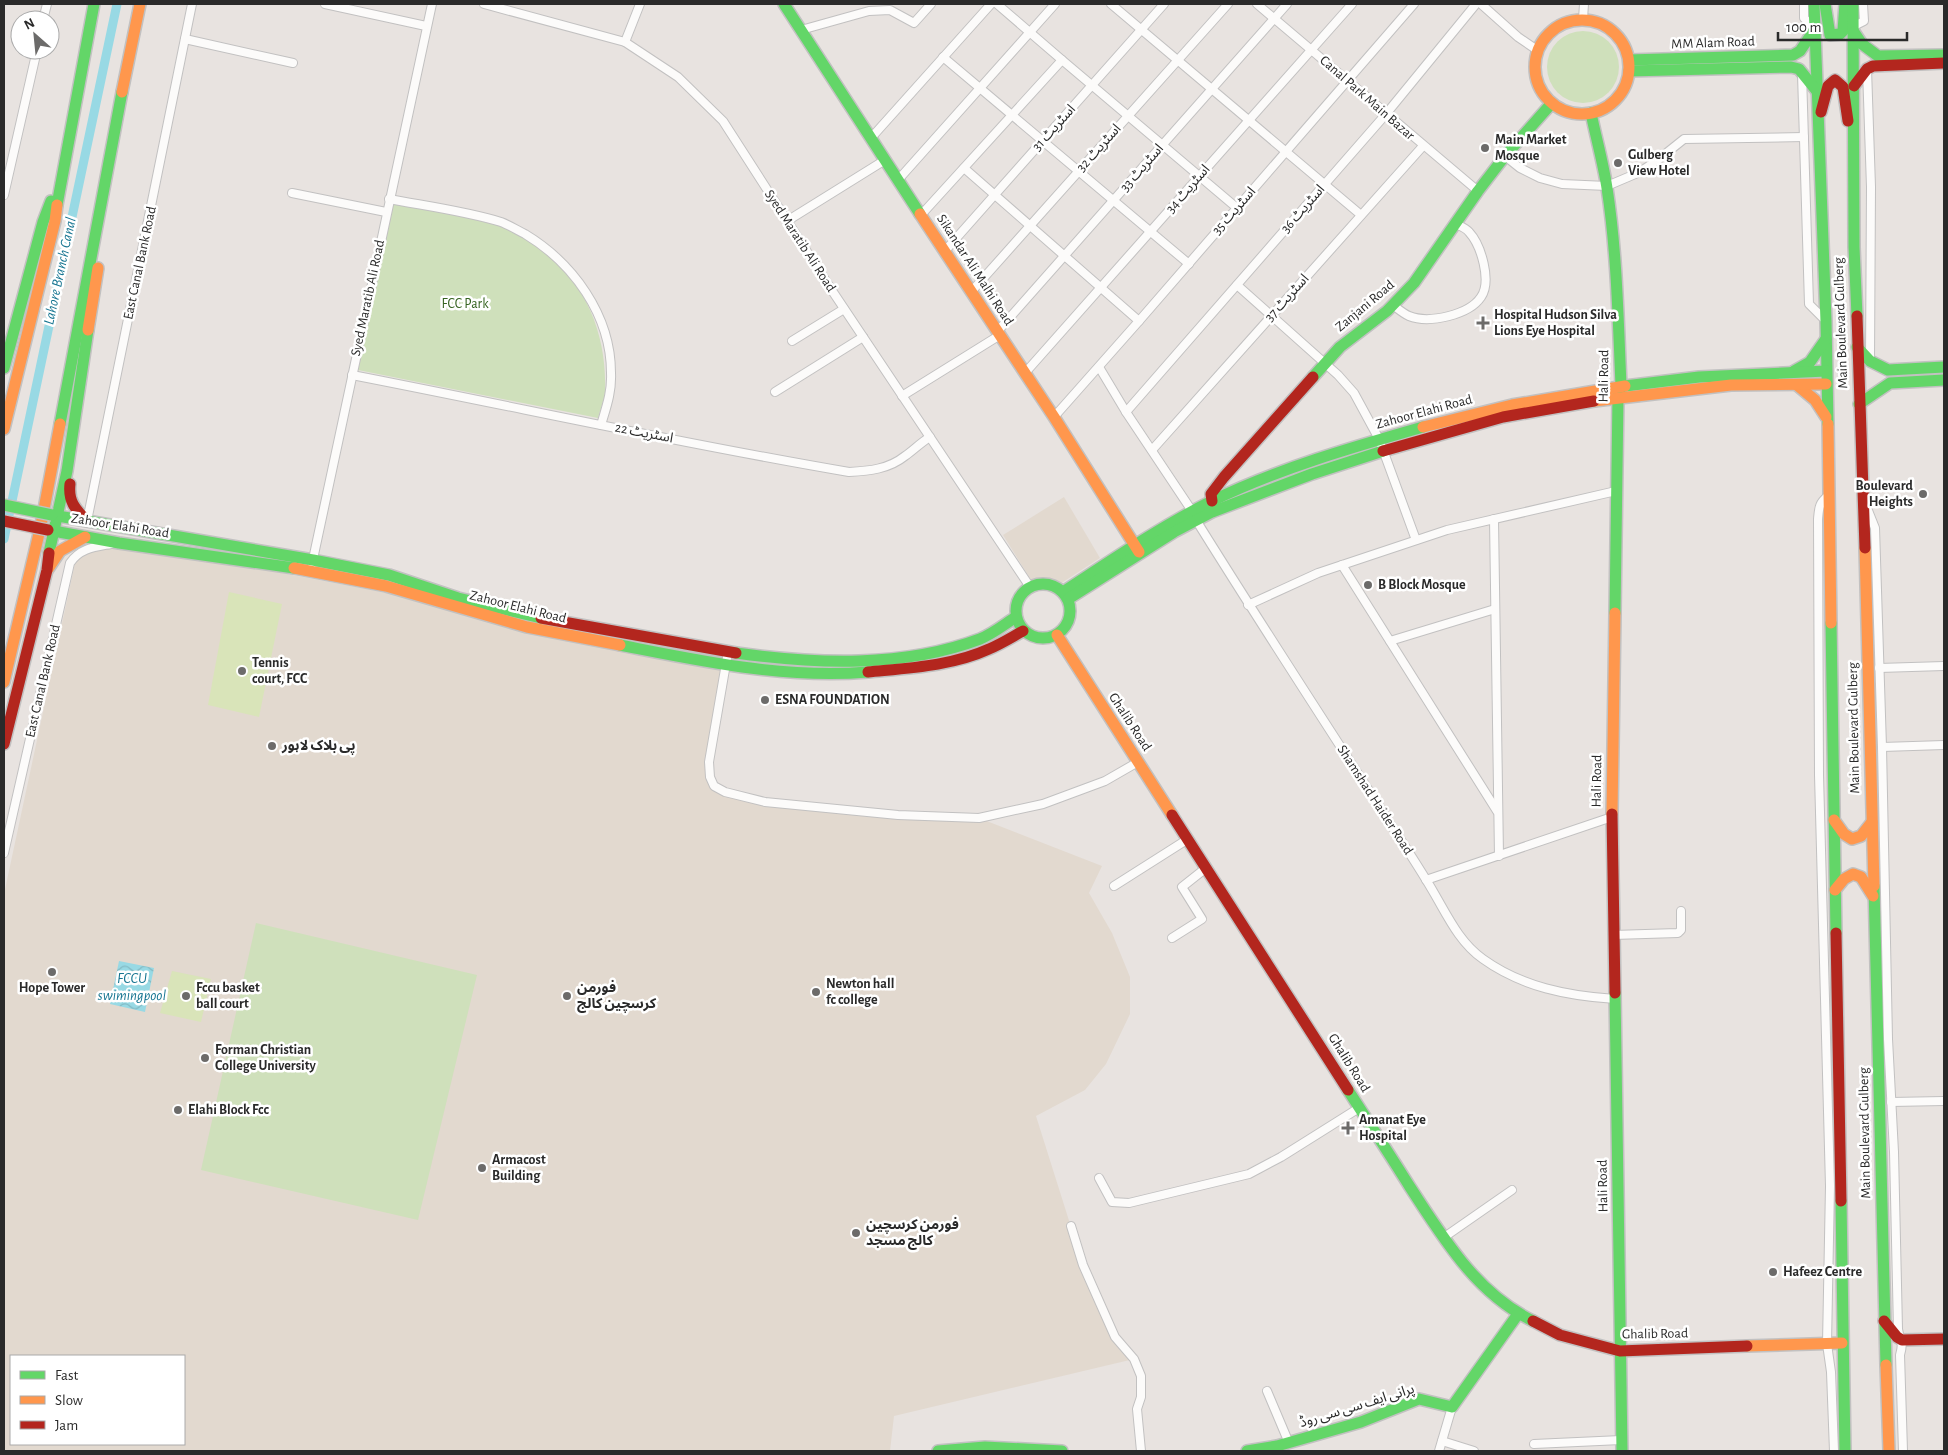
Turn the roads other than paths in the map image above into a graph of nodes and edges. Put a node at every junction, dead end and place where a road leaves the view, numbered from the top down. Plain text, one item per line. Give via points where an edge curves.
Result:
1 (94, 4) edge
2 (140, 4) edge
3 (192, 4) edge
4 (325, 4) edge
5 (363, 4) edge
6 (432, 4) edge
7 (484, 4) edge
8 (640, 4) edge
9 (784, 4) edge
10 (931, 4) edge
11 (991, 4) edge
12 (997, 4) edge
13 (1055, 4) edge
14 (1111, 4) edge
15 (1164, 4) edge
16 (1228, 4) edge
17 (1257, 4) edge
18 (1287, 4) edge
19 (1351, 4) edge
20 (1414, 4) edge
21 (1476, 4) edge
22 (1481, 4) edge
23 (1584, 4) edge
24 (1804, 4) edge
25 (1814, 4) edge
26 (1825, 4) edge
27 (1845, 4) edge
28 (1853, 4) edge
29 (1863, 4) edge
30 (359, 12) junction
31 (1274, 18) junction
32 (1583, 19) junction
33 (426, 26) junction
34 (1141, 29) junction
35 (1815, 29) junction
36 (1854, 29) junction
37 (801, 30) junction
38 (1030, 32) junction
39 (186, 39) junction
40 (625, 42) junction
41 (1311, 50) junction
42 (1537, 50) junction
43 (1944, 54) edge
44 (943, 57) junction
45 (35, 60) edge
46 (1062, 60) junction
47 (1178, 60) junction
48 (293, 62) dead end
49 (1944, 63) edge
50 (1629, 66) junction
51 (1867, 69) junction
52 (1802, 72) junction
53 (1346, 80) junction
54 (1092, 86) junction
55 (1854, 86) junction
56 (980, 88) junction
57 (1211, 88) junction
58 (1816, 90) junction
59 (1552, 104) junction
60 (1591, 113) junction
61 (1386, 114) junction
62 (1012, 116) junction
63 (1128, 116) junction
64 (1249, 120) junction
65 (1818, 123) junction
66 (1804, 137) junction
67 (871, 138) junction
68 (1042, 141) junction
69 (1162, 145) junction
70 (1423, 146) junction
71 (1286, 151) junction
72 (1505, 156) junction
73 (885, 160) junction
74 (964, 168) junction
75 (1078, 172) junction
76 (1199, 176) junction
77 (61, 177) junction
78 (898, 180) junction
79 (1855, 182) junction
80 (1325, 184) junction
81 (4, 185) edge
82 (1607, 186) junction
83 (103, 187) junction
84 (1478, 191) junction
85 (292, 193) dead end
86 (4, 195) edge
87 (994, 195) junction
88 (389, 199) junction
89 (1112, 201) junction
90 (1237, 208) junction
91 (386, 212) junction
92 (921, 215) junction
93 (1361, 215) junction
94 (787, 222) junction
95 (1456, 224) junction
96 (1030, 226) junction
97 (1150, 232) junction
98 (944, 252) junction
99 (1064, 256) junction
100 (1189, 264) junction
101 (1237, 285) junction
102 (1101, 287) junction
103 (971, 292) junction
104 (1393, 305) junction
105 (844, 309) junction
106 (1271, 317) junction
107 (16, 321) junction
108 (1139, 321) junction
109 (1826, 321) junction
110 (4, 330) edge
111 (998, 333) junction
112 (862, 337) junction
113 (1826, 338) junction
114 (792, 341) dead end
115 (1857, 347) junction
116 (1870, 361) junction
117 (1324, 363) junction
118 (1099, 367) junction
119 (1944, 367) edge
120 (4, 368) edge
121 (1826, 371) junction
122 (1793, 372) junction
123 (1025, 373) junction
124 (352, 375) junction
125 (1944, 380) edge
126 (1826, 384) junction
127 (1797, 385) junction
128 (1620, 391) junction
129 (775, 392) dead end
130 (902, 396) junction
131 (1859, 404) junction
132 (1126, 412) junction
133 (1054, 417) junction
134 (1827, 419) junction
135 (601, 425) junction
136 (4, 429) edge
137 (930, 437) junction
138 (1381, 445) junction
139 (1152, 450) junction
140 (67, 471) junction
141 (1616, 491) junction
142 (1828, 496) junction
143 (1864, 499) junction
144 (1212, 501) junction
145 (4, 506) edge
146 (54, 516) junction
147 (1194, 516) junction
148 (1494, 519) junction
149 (4, 521) edge
150 (87, 521) junction
151 (50, 531) junction
152 (85, 537) junction
153 (1416, 540) junction
154 (119, 543) junction
155 (1138, 550) junction
156 (312, 565) junction
157 (1342, 565) junction
158 (47, 570) junction
159 (1030, 588) junction
160 (1066, 596) junction
161 (1248, 605) junction
162 (1495, 609) junction
163 (1016, 617) junction
164 (1024, 631) junction
165 (1057, 635) junction
166 (1390, 641) junction
167 (728, 652) junction
168 (726, 666) junction
169 (1944, 666) edge
170 (1880, 668) junction
171 (4, 682) edge
172 (4, 744) edge
173 (1944, 745) edge
174 (1882, 748) junction
175 (1138, 762) junction
176 (1498, 812) junction
177 (1612, 817) junction
178 (1834, 820) junction
179 (1872, 822) junction
180 (1188, 839) junction
181 (4, 853) edge
182 (1499, 856) junction
183 (1206, 868) junction
184 (1426, 880) junction
185 (1114, 886) dead end
186 (1835, 890) junction
187 (1874, 898) junction
188 (1681, 911) dead end
189 (1613, 935) junction
190 (1172, 938) dead end
191 (1615, 999) junction
192 (1944, 1100) edge
193 (1891, 1102) junction
194 (1359, 1108) junction
195 (1099, 1178) dead end
196 (1512, 1190) dead end
197 (1071, 1226) dead end
198 (1444, 1238) junction
199 (1518, 1314) junction
200 (1884, 1321) junction
201 (1944, 1339) edge
202 (1842, 1343) junction
203 (1827, 1344) junction
204 (1903, 1344) junction
205 (1944, 1346) edge
206 (1620, 1350) junction
207 (1267, 1390) dead end
208 (1452, 1407) junction
209 (1442, 1441) junction
210 (1289, 1443) junction
211 (1534, 1444) dead end
212 (1621, 1446) edge
213 (939, 1451) edge
214 (1062, 1451) edge
215 (1141, 1451) edge
216 (1247, 1451) edge
217 (1439, 1451) edge
218 (1474, 1451) edge
219 (1834, 1451) edge
220 (1845, 1451) edge
221 (1889, 1451) edge
222 (1902, 1451) edge

1 - 77 main road
2 - 83 main road
3 - 39 street, East Canal Bank Road
4 - 30 street
5 - 30 street
6 - 33 street, Syed Maratib Ali Road
7 - 40 street, Syed Maratib Ali Road
8 - 40 street
9 - 37 main road, Sikandar Ali Malhi Road
10 - 37 street via 914,23 890,10 870,11
11 - 44 street
12 - 38 street
13 - 38 street
14 - 34 street
15 - 34 street, اسٹریٹ 31
16 - 47 street, اسٹریٹ 32
17 - 31 street, Canal Park Main Bazar
18 - 31 street, اسٹریٹ 33
19 - 41 street, اسٹریٹ 34
20 - 53 street, اسٹریٹ 35
21 - 61 street, اسٹریٹ 36
22 - 42 street
23 - 32 street
24 - 35 street via 1804,18
25 - 35 main road, Main Boulevard Gulberg
26 - 27 main road via 1828,31 1835,35 1843,31
28 - 36 main road, Main Boulevard Gulberg
29 - 36 street via 1864,21
30 - 33 street
31 - 41 street, Canal Park Main Bazar
31 - 57 street, اسٹریٹ 33
32 - 42 main road via 1555,27
32 - 50 main road via 1614,32 1624,45
33 - 88 street, Syed Maratib Ali Road
34 - 47 street
34 - 54 street, اسٹریٹ 31
35 - 50 main road, MM Alam Road via 1800,51 1793,55
35 - 58 main road, Main Boulevard Gulberg
36 - 43 main road via 1868,50 1878,56
36 - 55 main road, Main Boulevard Gulberg
37 - 67 main road, Sikandar Ali Malhi Road
38 - 46 street
38 - 56 street
39 - 48 street
39 - 150 street, East Canal Bank Road
40 - 94 street, Syed Maratib Ali Road via 678,77 723,121
41 - 53 street, Canal Park Main Bazar
41 - 64 street, اسٹریٹ 34
42 - 59 main road via 1534,59 1536,79
44 - 56 street
44 - 67 street
45 - 81 street
46 - 54 street
46 - 62 street
47 - 57 street
47 - 63 street, اسٹریٹ 32
49 - 51 main road via 1887,64
50 - 52 main road, MM Alam Road via 1791,67
50 - 60 main road via 1626,83 1617,98 1603,109
51 - 55 main road
51 - 116 street via 1871,187
52 - 58 main road
52 - 66 street
53 - 61 street, Canal Park Main Bazar
53 - 71 street, اسٹریٹ 35
54 - 63 street
54 - 68 street, اسٹریٹ 31
55 - 79 main road, Main Boulevard Gulberg
56 - 62 street
56 - 78 street
57 - 64 street
57 - 69 street, اسٹریٹ 33
58 - 65 main road, Main Boulevard Gulberg
59 - 60 main road via 1566,112
59 - 72 main road, Zanjani Road
60 - 82 main road, Hali Road
61 - 70 street, Canal Park Main Bazar
61 - 80 street, اسٹریٹ 36
62 - 68 street
62 - 74 street
63 - 69 street
63 - 75 street, اسٹریٹ 32
64 - 71 street
64 - 76 street, اسٹریٹ 34
65 - 79 main road via 1828,86 1835,80 1843,87 1845,96
65 - 109 main road, Main Boulevard Gulberg
66 - 82 street via 1684,139 1640,172
66 - 109 street via 1810,304
67 - 73 main road, Sikandar Ali Malhi Road
68 - 75 street
68 - 87 street, اسٹریٹ 31
69 - 76 street
69 - 89 street, اسٹریٹ 33
70 - 84 street, Canal Park Main Bazar
70 - 93 street, اسٹریٹ 37
71 - 80 street
71 - 90 street, اسٹریٹ 35
72 - 82 street via 1520,168 1547,180
72 - 84 main road, Zanjani Road
73 - 78 main road, Sikandar Ali Malhi Road
73 - 94 street
74 - 87 street
74 - 92 street
75 - 89 street
75 - 96 street, اسٹریٹ 32
76 - 90 street
76 - 97 street, اسٹریٹ 34
77 - 107 main road via 43,222
77 - 136 main road via 55,220
78 - 92 main road, Sikandar Ali Malhi Road
79 - 115 main road, Main Boulevard Gulberg
80 - 93 street
80 - 101 street, اسٹریٹ 36
81 - 86 street
82 - 128 main road, Hali Road via 1617,283
83 - 140 main road via 98,267
83 - 171 main road via 41,525
84 - 95 main road, Zanjani Road
85 - 91 street
87 - 96 street
87 - 98 street, اسٹریٹ 31
88 - 91 street, Syed Maratib Ali Road
88 - 135 street via 502,222 543,245 576,277 595,308 609,349 610,394
89 - 97 street
89 - 99 street, اسٹریٹ 33
90 - 100 street, اسٹریٹ 35
91 - 124 street, Syed Maratib Ali Road
92 - 98 main road, Sikandar Ali Malhi Road
93 - 106 street, اسٹریٹ 37
94 - 105 street, Syed Maratib Ali Road
95 - 104 main road, Zanjani Road via 1414,283
95 - 104 street via 1468,230 1478,245 1484,263 1482,296 1472,307 1440,318 1409,316
96 - 99 street
96 - 103 street, اسٹریٹ 32
97 - 100 street
97 - 102 street, اسٹریٹ 34
98 - 103 main road, Sikandar Ali Malhi Road
99 - 102 street
99 - 111 street, اسٹریٹ 33
100 - 108 street, اسٹریٹ 35
101 - 106 street
101 - 132 street, اسٹریٹ 36
102 - 108 street
102 - 123 street, اسٹریٹ 34
103 - 111 main road, Sikandar Ali Malhi Road
104 - 117 main road, Zanjani Road via 1349,338
105 - 112 street, Syed Maratib Ali Road
105 - 114 street
106 - 117 street
106 - 139 street, اسٹریٹ 37
107 - 110 main road
107 - 120 main road
108 - 118 street, اسٹریٹ 35
109 - 113 main road, Main Boulevard Gulberg
111 - 123 main road, Sikandar Ali Malhi Road
111 - 130 street, اسٹریٹ 33
112 - 129 street
112 - 130 street, Syed Maratib Ali Road
113 - 121 main road, Main Boulevard Gulberg
113 - 122 main road via 1810,362
115 - 116 main road
115 - 131 main road, Main Boulevard Gulberg
116 - 119 main road via 1888,370
117 - 138 street via 1354,393
117 - 144 main road, Zanjani Road via 1215,488 1210,497
118 - 132 street, Shamshad Haider Road
118 - 133 street, اسٹریٹ 35
121 - 122 main road, Zahoor Elahi Road
121 - 126 main road, Main Boulevard Gulberg
122 - 128 main road, Zahoor Elahi Road via 1651,381
123 - 133 main road, Sikandar Ali Malhi Road
124 - 135 street, اسٹریٹ 22
124 - 156 street, Syed Maratib Ali Road
125 - 131 main road via 1890,383
126 - 127 main road, Zahoor Elahi Road
126 - 134 main road, Main Boulevard Gulberg
127 - 128 main road, Zahoor Elahi Road
127 - 134 main road via 1815,400
128 - 138 main road, Zahoor Elahi Road via 1500,407
128 - 141 main road, Hali Road
130 - 137 street, Syed Maratib Ali Road
131 - 143 main road, Main Boulevard Gulberg
132 - 139 street, Shamshad Haider Road
133 - 155 main road, Sikandar Ali Malhi Road
134 - 142 main road, Main Boulevard Gulberg
135 - 137 street, اسٹریٹ 22 via 849,472 888,466
137 - 159 street, Syed Maratib Ali Road
138 - 144 main road, Zahoor Elahi Road via 1263,480
138 - 147 main road, Zahoor Elahi Road
138 - 153 street
139 - 147 street, Shamshad Haider Road
140 - 146 main road
140 - 150 main road via 71,480 68,494 72,506
141 - 148 street
141 - 177 main road, Hali Road
142 - 178 main road, Main Boulevard Gulberg
142 - 203 street via 1819,506 1817,558 1818,775 1830,1186
143 - 170 street via 1875,528
143 - 179 main road, Main Boulevard Gulberg
144 - 147 main road, Zahoor Elahi Road
145 - 146 main road, Zahoor Elahi Road, bridge
146 - 150 main road, Zahoor Elahi Road
146 - 151 main road
147 - 155 main road, Zahoor Elahi Road
147 - 161 street, Shamshad Haider Road
148 - 153 street
148 - 162 street
149 - 151 main road, Zahoor Elahi Road, bridge
150 - 156 main road, Zahoor Elahi Road
151 - 152 main road, Zahoor Elahi Road
151 - 158 main road
152 - 154 main road, Zahoor Elahi Road
152 - 158 main road via 60,551
153 - 157 street
154 - 156 main road, Zahoor Elahi Road
154 - 181 street, East Canal Bank Road via 85,549 70,564
155 - 160 main road, Zahoor Elahi Road
156 - 167 main road, Zahoor Elahi Road via 389,575 458,598 533,617
156 - 168 main road, Zahoor Elahi Road via 526,627
157 - 161 street
157 - 166 street
158 - 172 main road
159 - 160 main road via 1047,584
159 - 163 main road via 1018,600
160 - 165 main road via 1070,616
161 - 184 street, Shamshad Haider Road
162 - 166 street
162 - 176 street
163 - 164 main road
163 - 167 main road, Zahoor Elahi Road via 982,638 914,655 852,660 789,660
164 - 165 main road via 1039,639
164 - 168 main road, Zahoor Elahi Road via 973,655 920,667 806,673
165 - 175 main road, Ghalib Road
166 - 176 street
167 - 168 street
168 - 175 street via 709,762 710,777 714,786 725,792 765,802 898,815 979,818 1052,800 1105,781
169 - 170 street
170 - 174 street
173 - 174 street
174 - 193 street
175 - 180 main road, Ghalib Road
176 - 182 street
177 - 182 street
177 - 189 main road, Hali Road
178 - 179 main road via 1843,835 1851,840 1865,834
178 - 186 main road, Main Boulevard Gulberg
179 - 187 main road, Main Boulevard Gulberg
180 - 183 main road, Ghalib Road
180 - 185 street
182 - 184 street
183 - 190 street via 1182,887 1202,919
183 - 194 main road, Ghalib Road
184 - 191 street, Shamshad Haider Road via 1466,945 1513,978 1548,990
186 - 187 main road via 1853,874 1861,877
186 - 202 main road, Main Boulevard Gulberg
187 - 200 main road, Main Boulevard Gulberg
188 - 189 street via 1682,926 1678,933
189 - 191 main road, Hali Road
191 - 206 main road, Hali Road
192 - 193 street
193 - 204 street via 1898,1330
194 - 195 street via 1248,1174 1129,1203 1112,1202
194 - 198 main road, Ghalib Road
196 - 198 street
197 - 215 street via 1083,1265 1115,1337 1134,1359 1140,1376 1141,1397 1137,1409
198 - 199 main road, Ghalib Road via 1474,1278
199 - 206 main road, Ghalib Road via 1560,1335
199 - 208 main road
200 - 204 main road
200 - 221 main road, Main Boulevard Gulberg
201 - 204 main road
202 - 203 main road, Ghalib Road
202 - 220 main road, Main Boulevard Gulberg
203 - 206 main road, Ghalib Road
203 - 219 street
204 - 205 main road
204 - 222 street via 1900,1355
206 - 212 main road, Hali Road
207 - 210 street
208 - 209 street
208 - 210 main road, پرانی ایف سی سی روڈ via 1419,1399 1361,1422
209 - 217 street
209 - 218 street
210 - 216 main road, پرانی ایف سی سی روڈ
211 - 212 street
213 - 214 main road via 985,1447

